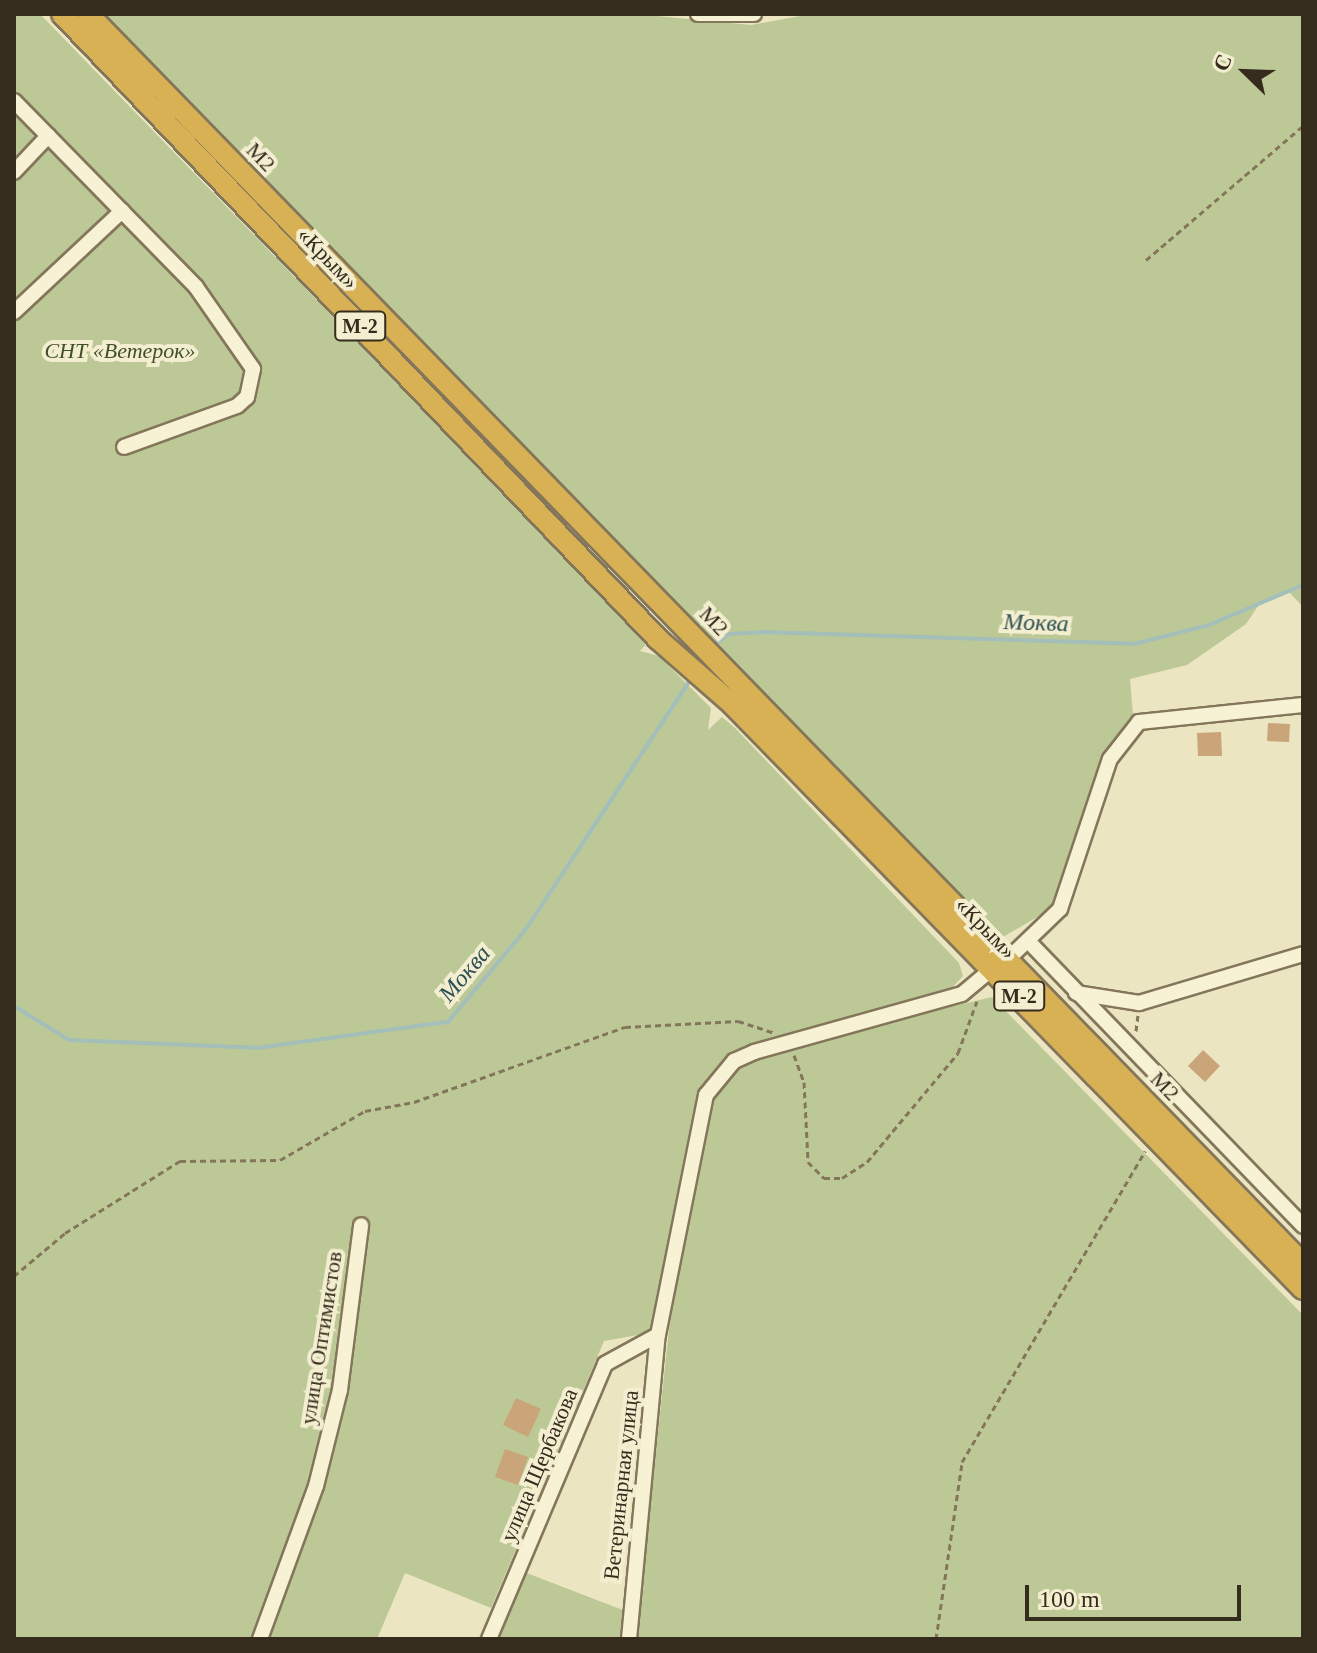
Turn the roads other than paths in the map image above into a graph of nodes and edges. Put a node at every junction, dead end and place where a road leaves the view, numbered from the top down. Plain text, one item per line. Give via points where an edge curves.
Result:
1 (62, 14) edge
2 (88, 14) edge
3 (698, 14) edge
4 (754, 14) edge
5 (14, 101) edge
6 (48, 136) junction
7 (14, 172) edge
8 (122, 211) junction
9 (14, 312) edge
10 (124, 447) dead end
11 (1303, 705) edge
12 (1028, 941) junction
13 (1303, 954) edge
14 (998, 967) junction
15 (1075, 993) junction
16 (361, 1225) dead end
17 (1303, 1226) edge
18 (1303, 1264) edge
19 (1303, 1289) edge
20 (658, 1335) junction
21 (260, 1639) edge
22 (489, 1639) edge
23 (629, 1639) edge

1 - 14 highway, «Крым» / М-2 via 658,639 733,705
2 - 14 highway, М2
3 - 4 street
5 - 6 street
6 - 7 street
6 - 8 street
8 - 9 street
8 - 10 street via 196,287 253,369 247,397 237,406
11 - 12 street, Ветеринарная улица via 1139,722 1110,759 1060,909
12 - 14 street, Ветеринарная улица
12 - 15 street
13 - 15 street via 1139,1003
14 - 18 highway, М2
14 - 19 highway, «Крым» / М-2
14 - 20 street, Ветеринарная улица via 962,994 783,1040 734,1061 706,1095
15 - 17 street
16 - 21 street, улица Оптимистов via 340,1390 316,1486
20 - 22 street, улица Щербакова via 605,1364
20 - 23 street, Ветеринарная улица

